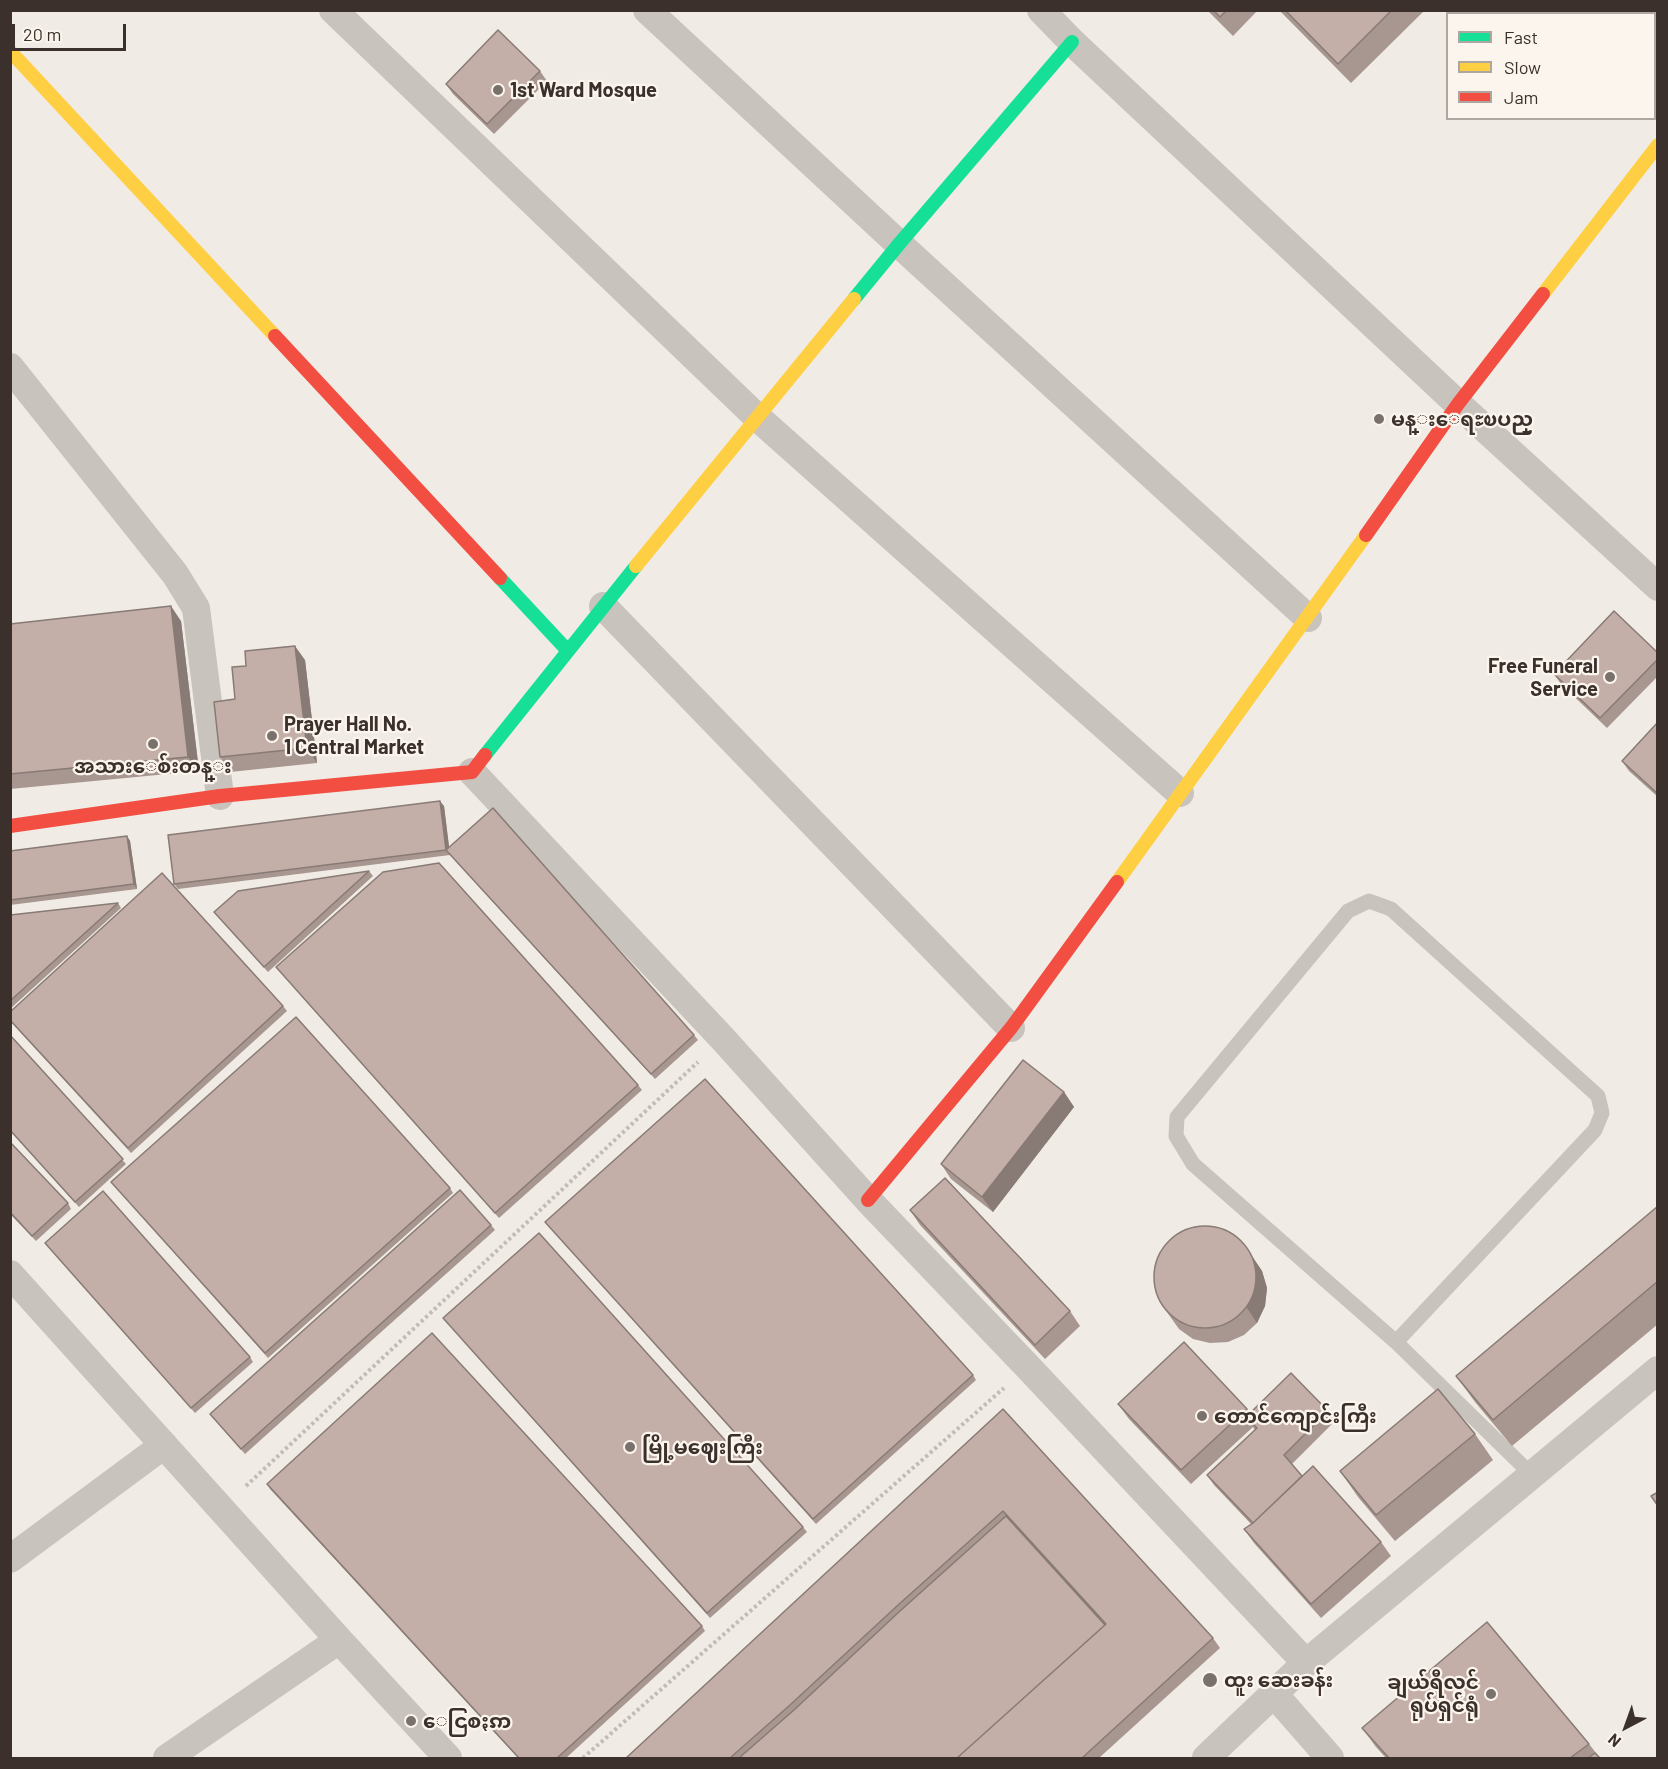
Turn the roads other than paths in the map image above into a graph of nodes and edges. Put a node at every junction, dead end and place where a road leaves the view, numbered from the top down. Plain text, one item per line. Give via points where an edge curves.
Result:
1 (333, 10) edge
2 (647, 10) edge
3 (1041, 10) edge
4 (1072, 42) junction
5 (10, 51) edge
6 (1658, 145) edge
7 (899, 244) junction
8 (10, 367) edge
9 (1458, 404) junction
10 (758, 418) junction
11 (1658, 587) edge
12 (603, 606) junction
13 (1308, 618) junction
14 (568, 651) junction
15 (472, 772) junction
16 (1180, 793) junction
17 (220, 796) junction
18 (10, 826) edge
19 (1011, 1028) junction
20 (868, 1200) junction
21 (10, 1274) edge
22 (1396, 1342) junction
23 (1658, 1370) edge
24 (164, 1445) junction
25 (1532, 1474) junction
26 (10, 1559) edge
27 (339, 1640) junction
28 (1306, 1663) junction
29 (1274, 1694) junction
30 (167, 1758) edge
31 (448, 1758) edge
32 (1206, 1758) edge
33 (1330, 1758) edge

1 - 10 street
2 - 7 street
3 - 4 street
4 - 7 street
4 - 9 street
5 - 14 street
6 - 9 street
7 - 10 street
7 - 13 street
8 - 17 street via 175,574 196,608
9 - 11 street
9 - 13 street
10 - 12 street
10 - 16 street
12 - 14 street
12 - 19 street
13 - 16 street
14 - 15 street
15 - 17 street
15 - 20 street
16 - 19 street
17 - 18 street
19 - 20 street
20 - 28 street
21 - 24 street
22 - 22 lane via 1595,1130 1602,1113 1598,1096 1391,909 1369,902 1348,912 1191,1099 1177,1117 1176,1136 1193,1164
22 - 25 lane
23 - 25 street
24 - 26 street
24 - 27 street
25 - 28 street
27 - 30 street
27 - 31 street
28 - 29 street
29 - 32 street
29 - 33 street

